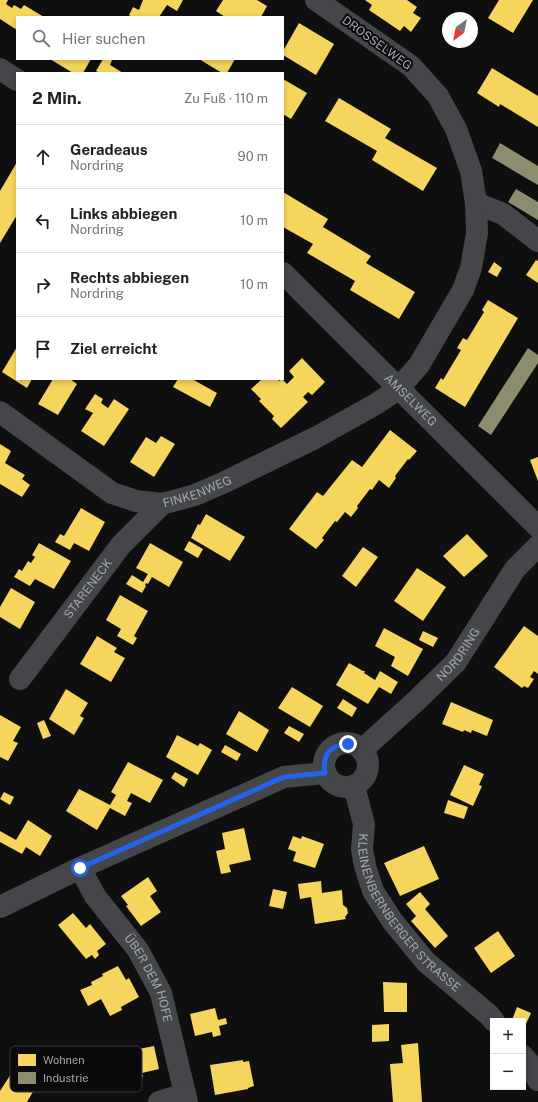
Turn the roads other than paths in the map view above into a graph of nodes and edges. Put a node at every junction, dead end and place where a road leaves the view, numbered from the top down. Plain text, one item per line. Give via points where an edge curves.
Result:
1 (316, 0) edge
2 (0, 69) edge
3 (16, 79) edge
4 (476, 203) junction
5 (538, 242) edge
6 (284, 274) edge
7 (398, 389) junction
8 (0, 412) edge
9 (162, 504) junction
10 (538, 527) edge
11 (538, 546) edge
12 (20, 679) dead end
13 (362, 750) junction
14 (325, 773) junction
15 (354, 786) junction
16 (80, 868) junction
17 (0, 907) edge
18 (492, 1018) edge
19 (526, 1059) edge
20 (538, 1080) edge
21 (186, 1098) edge
22 (159, 1102) edge

1 - 4 street, DROSSELWEG via 411,66 438,96 456,129 471,171
2 - 3 street
4 - 5 street via 503,214
4 - 7 street, DROSSELWEG via 477,233 471,268 463,290 419,364
6 - 7 street, AMSELWEG
7 - 9 street, FINKENWEG via 315,438 238,476 195,495
7 - 10 street, AMSELWEG
8 - 9 street, FINKENWEG via 112,493 136,501
9 - 12 street, STARENECK via 121,545
11 - 13 street, NORDRING via 516,569 456,662
13 - 14 street via 356,745 348,744 334,747 325,758
13 - 15 street via 368,759 368,770 363,780
14 - 15 street via 337,786
14 - 16 street via 284,777
15 - 18 street, KLEINENBERNBERGER STRASSE via 364,824 362,849 365,866 373,891 393,922 426,962
16 - 17 street
16 - 21 street, ÜBER DEM HOFE via 95,896 138,950 161,993
19 - 20 street
21 - 22 street

